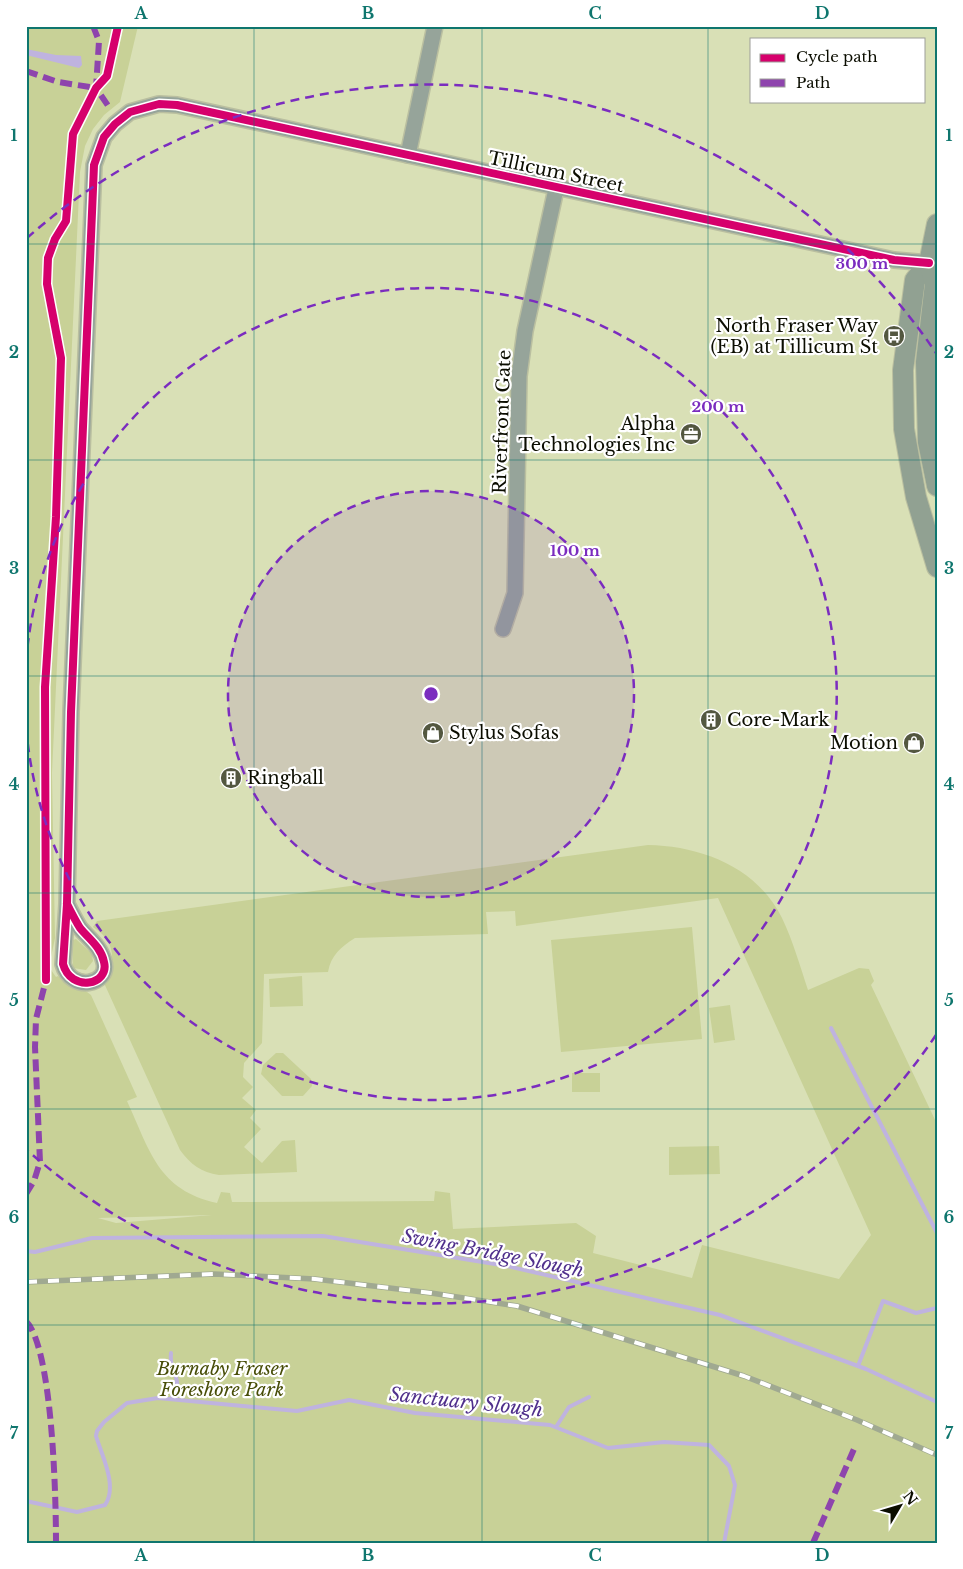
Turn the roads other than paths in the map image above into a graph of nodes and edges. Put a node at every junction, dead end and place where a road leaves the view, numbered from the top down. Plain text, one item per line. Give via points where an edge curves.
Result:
1 (435, 26) edge
2 (408, 155) junction
3 (556, 189) junction
4 (937, 224) edge
5 (929, 263) junction
6 (937, 486) edge
7 (937, 567) edge
8 (503, 629) dead end
9 (67, 904) junction

1 - 2 street
2 - 3 street, Tillicum Street
2 - 9 street, Tillicum Street via 177,105 159,104 130,112 104,137 94,165 71,712
3 - 5 street, Tillicum Street via 894,260
3 - 8 street, Riverfront Gate via 525,331 519,376 515,593
4 - 5 street
5 - 6 street via 935,284 926,362 928,442
5 - 7 street via 915,280 903,370 904,429 916,497
9 - 9 street, Tillicum Street via 63,964 74,981 87,984 103,973 105,967 101,951 79,926

